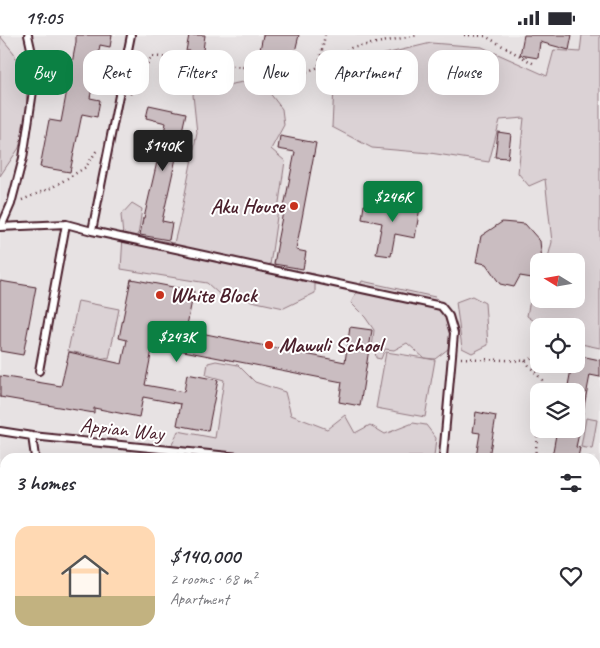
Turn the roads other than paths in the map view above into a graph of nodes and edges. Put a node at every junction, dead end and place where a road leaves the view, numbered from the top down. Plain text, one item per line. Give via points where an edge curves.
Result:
1 (28, 35) edge
2 (131, 35) edge
3 (66, 224) junction
4 (1, 227) edge
5 (92, 231) junction
6 (39, 371) dead end
7 (0, 431) edge
8 (32, 436) junction
9 (34, 453) edge
10 (200, 453) edge
11 (442, 453) edge

1 - 4 lane via 36,71 23,158 11,204
2 - 5 lane
3 - 4 lane
3 - 5 lane
3 - 6 lane
5 - 11 lane via 441,306 449,316 454,333
7 - 8 lane, Appian Way
8 - 9 lane
8 - 10 lane, Appian Way

